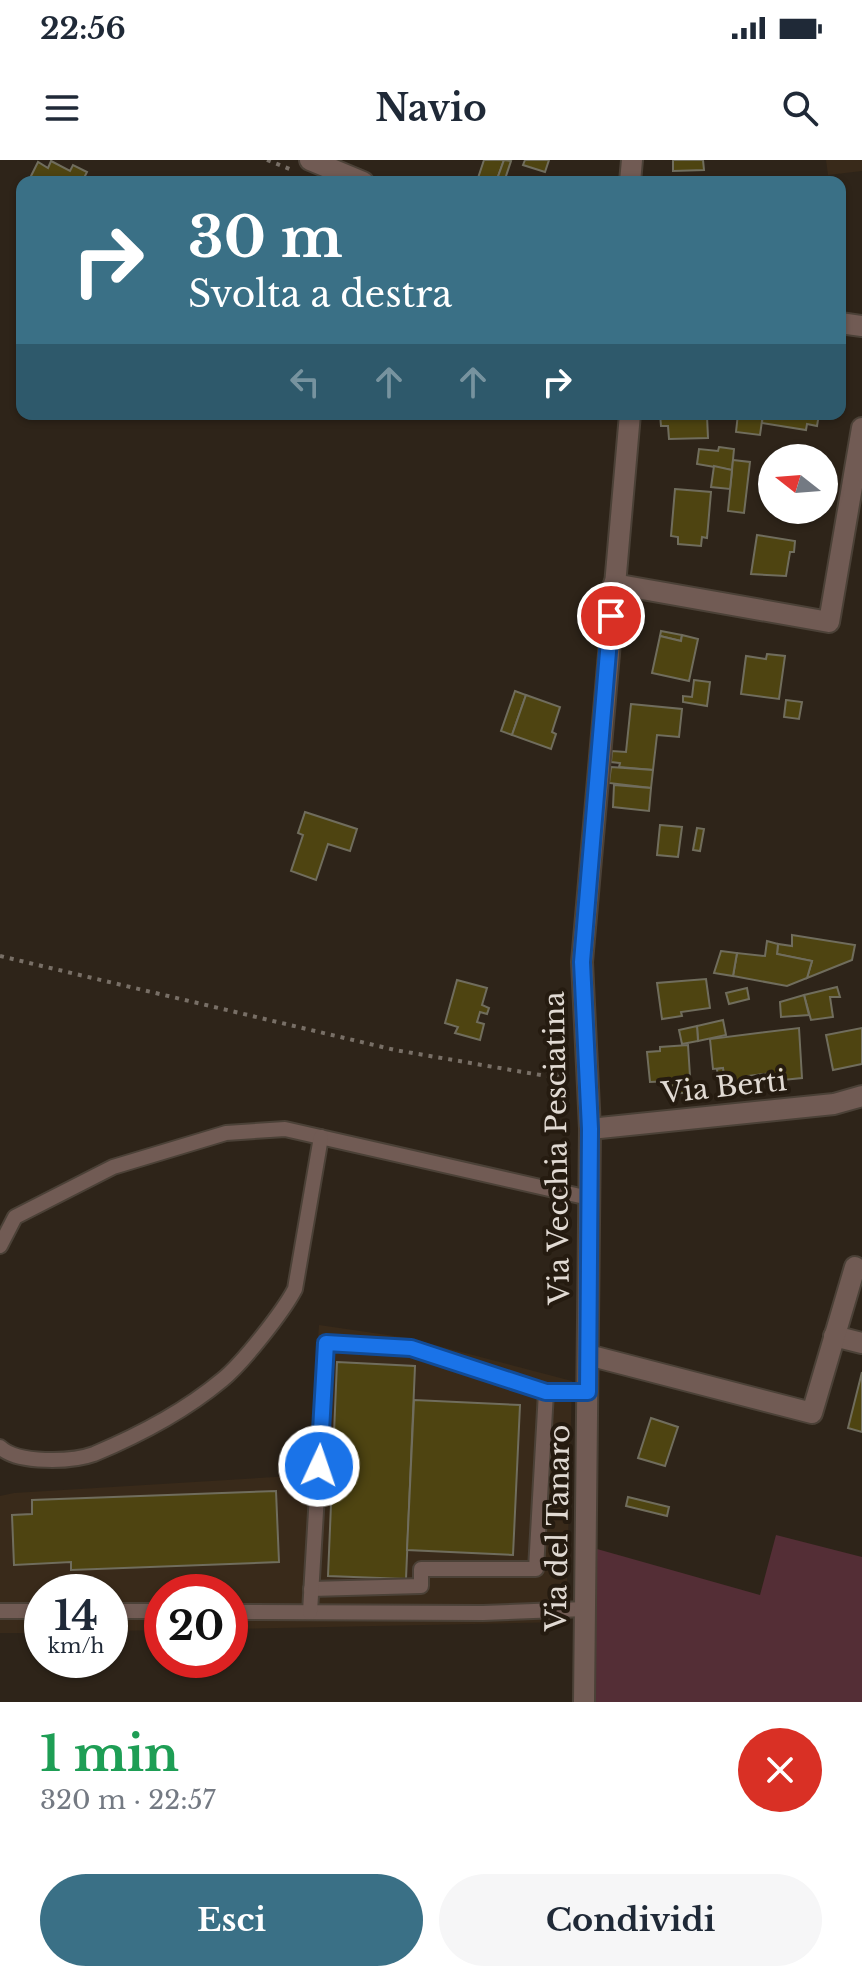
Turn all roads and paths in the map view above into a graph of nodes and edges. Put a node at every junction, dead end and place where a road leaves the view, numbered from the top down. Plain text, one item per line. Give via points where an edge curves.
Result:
1 (310, 160) edge
2 (349, 176) edge
3 (629, 420) edge
4 (862, 428) edge
5 (614, 584) junction
6 (0, 956) edge
7 (588, 1064) junction
8 (862, 1096) edge
9 (590, 1129) junction
10 (321, 1137) junction
11 (589, 1198) junction
12 (0, 1246) edge
13 (855, 1267) dead end
14 (834, 1336) junction
15 (862, 1343) edge
16 (588, 1355) junction
17 (546, 1392) junction
18 (588, 1392) junction
19 (0, 1447) edge
20 (311, 1589) junction
21 (585, 1609) junction
22 (0, 1611) edge
23 (24, 1611) edge
24 (248, 1612) edge
25 (310, 1612) junction
26 (584, 1702) edge

1 - 2 street
3 - 5 street, Via Vecchia Pesciatina
4 - 5 street via 829,622
5 - 7 street, Via Vecchia Pesciatina via 582,962
6 - 7 path via 395,1050 552,1077
7 - 9 street, Via Vecchia Pesciatina
8 - 9 street, Via Berti via 834,1104
9 - 11 street, Via Vecchia Pesciatina
10 - 11 lane
10 - 12 lane via 285,1129 226,1133 113,1167 15,1217
10 - 19 lane via 295,1289 225,1378 185,1408 91,1455 30,1461
11 - 16 street, Via Vecchia Pesciatina
13 - 14 street
14 - 15 street
14 - 16 street via 812,1413
16 - 18 street, Via del Tanaro
17 - 18 lane
17 - 20 lane via 536,1569 421,1569 421,1586
17 - 20 lane via 411,1348 326,1343
18 - 21 street, Via del Tanaro
20 - 25 lane
21 - 25 lane
21 - 26 street, Via del Tanaro
22 - 23 lane
24 - 25 lane

